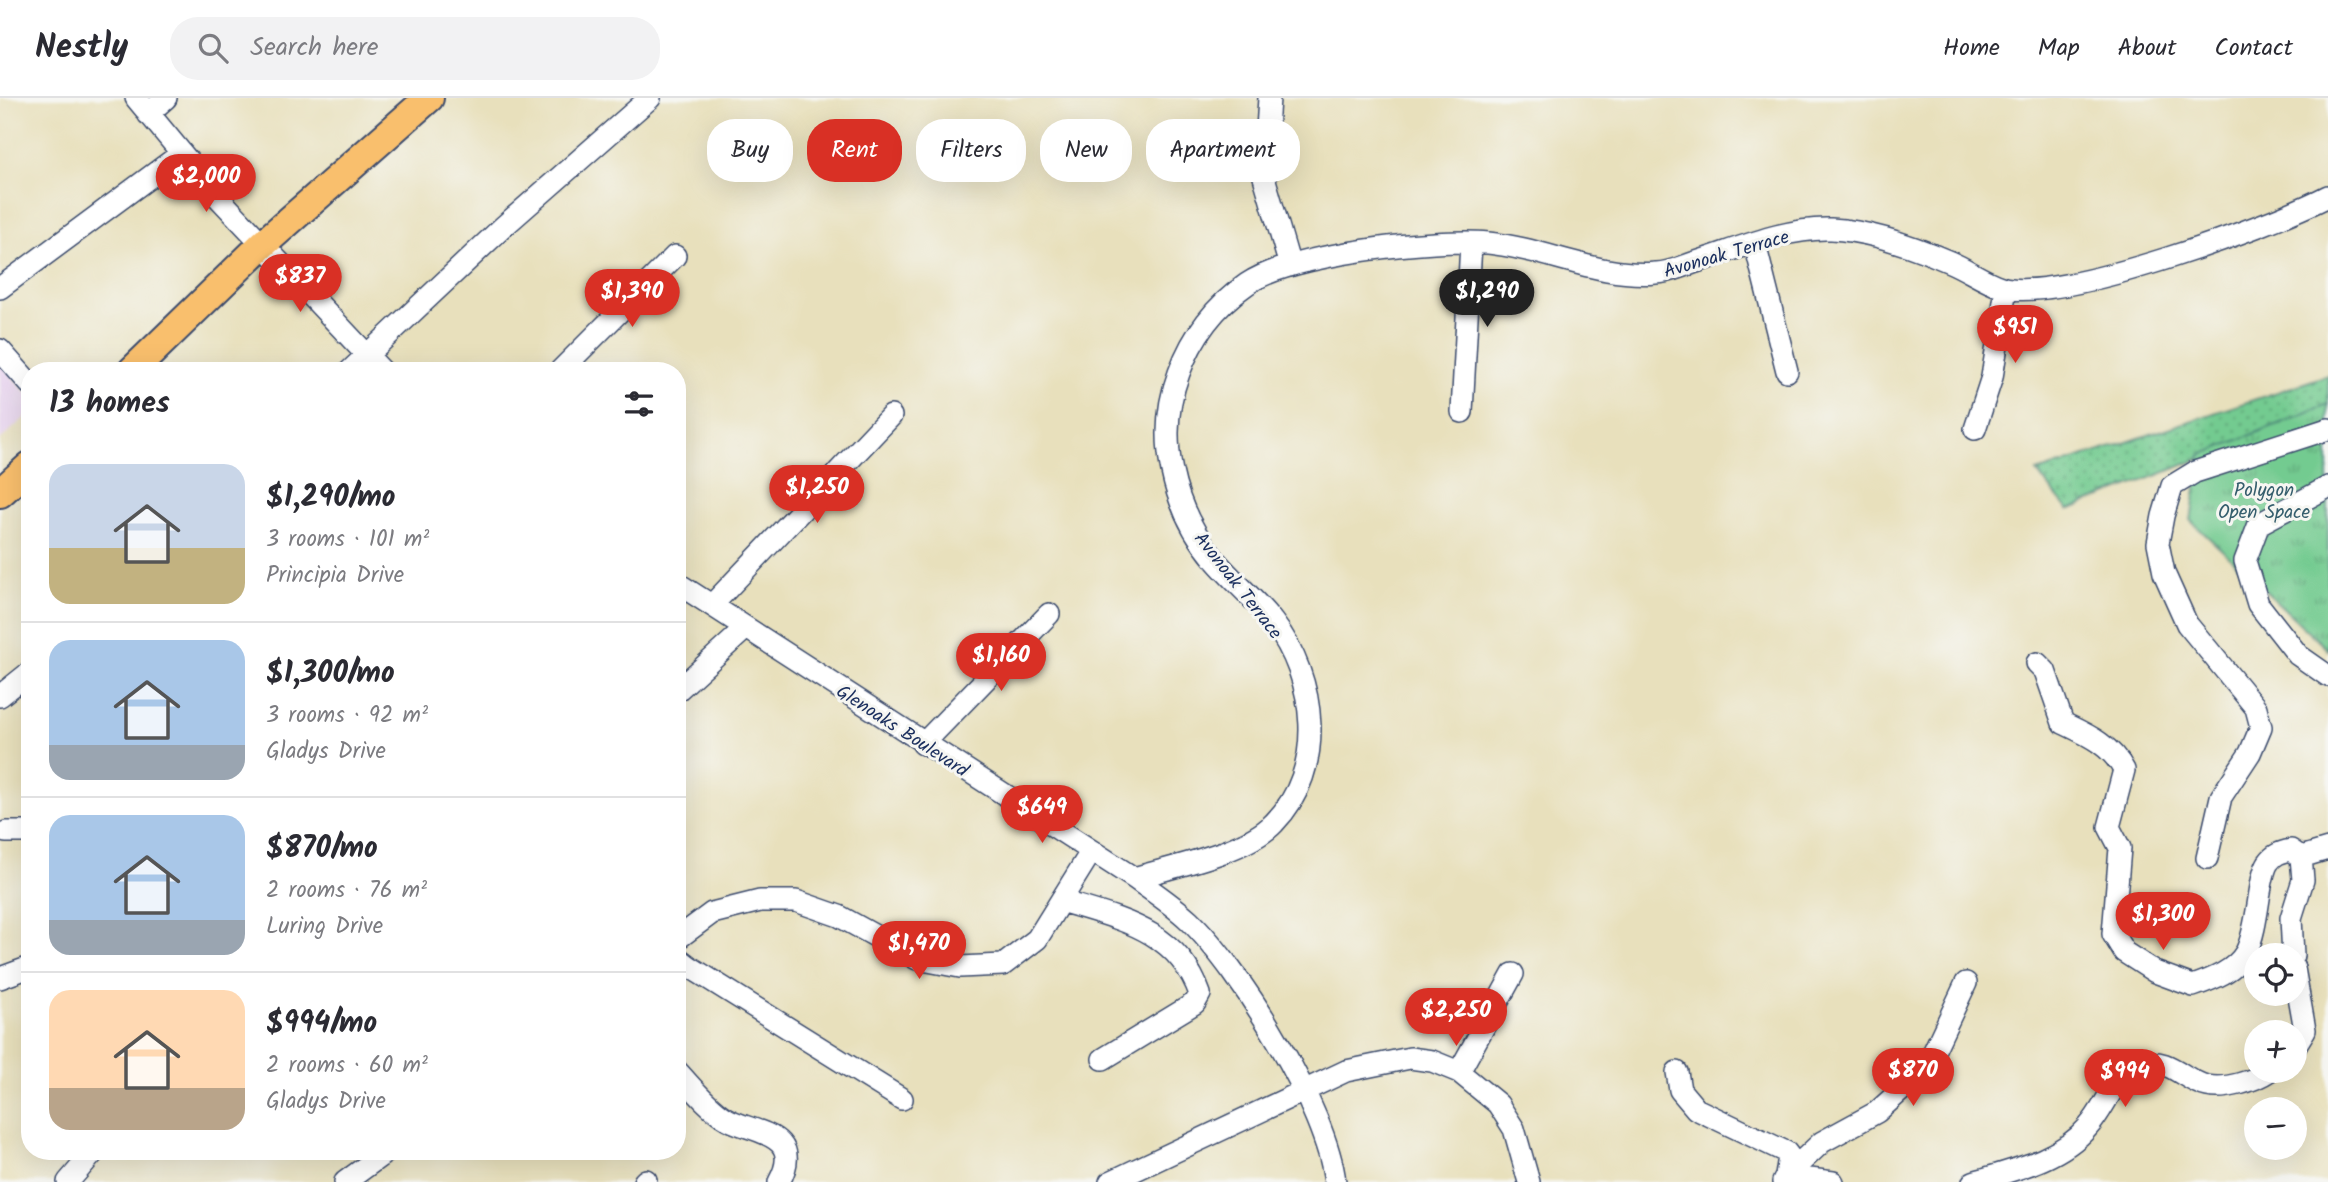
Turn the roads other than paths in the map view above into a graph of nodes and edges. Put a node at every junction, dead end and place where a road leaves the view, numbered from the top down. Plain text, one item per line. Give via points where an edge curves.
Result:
1 (166, 98) edge
2 (429, 98) edge
3 (650, 98) edge
4 (1269, 98) edge
5 (142, 106) edge
6 (181, 154) junction
7 (2328, 196) edge
8 (1471, 243) junction
9 (264, 244) junction
10 (1755, 244) junction
11 (675, 256) dead end
12 (1290, 266) junction
13 (0, 288) edge
14 (2006, 289) junction
15 (0, 350) edge
16 (367, 355) junction
17 (141, 362) edge
18 (360, 362) edge
19 (374, 362) edge
20 (569, 362) edge
21 (1787, 371) dead end
22 (21, 374) edge
23 (1462, 412) dead end
24 (891, 416) dead end
25 (1975, 429) dead end
26 (2328, 429) edge
27 (21, 474) edge
28 (2328, 486) edge
29 (0, 493) edge
30 (686, 589) edge
31 (712, 605) junction
32 (1049, 614) dead end
33 (746, 628) junction
34 (2037, 663) dead end
35 (2328, 676) edge
36 (21, 679) edge
37 (686, 683) edge
38 (0, 696) edge
39 (923, 744) junction
40 (5, 832) dead end
41 (21, 832) edge
42 (2328, 849) edge
43 (1091, 852) junction
44 (2301, 857) junction
45 (2207, 858) dead end
46 (1134, 878) junction
47 (1061, 901) junction
48 (686, 932) edge
49 (2292, 943) edge
50 (686, 963) edge
51 (21, 970) edge
52 (1513, 974) dead end
53 (0, 978) edge
54 (1966, 983) dead end
55 (1103, 1059) dead end
56 (1459, 1072) junction
57 (1677, 1072) dead end
58 (686, 1080) edge
59 (2244, 1080) edge
60 (1303, 1089) junction
61 (902, 1099) dead end
62 (87, 1160) edge
63 (375, 1160) edge
64 (1784, 1179) edge
65 (68, 1182) edge
66 (345, 1182) edge
67 (779, 1182) edge
68 (1110, 1182) edge
69 (1335, 1182) edge
70 (1529, 1182) edge
71 (1833, 1182) edge
72 (1973, 1182) edge

1 - 5 street
2 - 9 main road
3 - 16 street via 503,226
4 - 12 street via 1264,177
5 - 6 street
6 - 9 street
6 - 13 street
7 - 14 street, Avonoak Terrace via 2172,258 2065,285
8 - 10 street, Avonoak Terrace via 1609,270 1658,274
8 - 12 street, Avonoak Terrace via 1396,247
8 - 23 street
9 - 16 street
9 - 17 main road
10 - 14 street, Avonoak Terrace via 1828,228 1881,237 1948,261
10 - 21 street
11 - 20 street
12 - 46 street, Avonoak Terrace via 1249,282 1209,317 1184,359 1169,400 1169,457 1181,509 1212,557 1275,624 1306,685 1312,744 1298,788 1273,825 1234,848
14 - 25 street via 1992,377
15 - 22 street
16 - 18 street
16 - 19 street
24 - 31 street
26 - 45 street via 2195,472 2172,486 2162,516 2158,543 2164,573 2188,624 2256,708 2261,727 2221,797
27 - 29 main road
28 - 35 street via 2259,524 2245,561 2258,604 2298,655
30 - 31 street, Glenoaks Boulevard
31 - 33 street, Glenoaks Boulevard
32 - 39 street
33 - 37 street
33 - 39 street, Glenoaks Boulevard
34 - 44 street via 2045,671 2063,723 2094,738 2116,755 2124,770 2109,827 2120,848 2113,934 2124,952 2155,972 2193,986 2223,975 2246,953 2267,864 2277,853 2291,850
36 - 38 street
39 - 43 street, Glenoaks Boulevard
40 - 41 street
42 - 44 street
43 - 46 street, Glenoaks Boulevard
43 - 47 street
44 - 49 street via 2303,880 2291,918
46 - 60 street, Glenoaks Boulevard via 1189,920 1210,944 1254,1002
47 - 48 street via 1037,939 1003,965 960,967 917,959 839,916 796,901 760,901 712,913
47 - 55 street via 1130,921 1155,934 1195,979 1200,994 1195,1003
50 - 61 street
51 - 53 street
52 - 56 street
54 - 64 street via 1926,1068 1877,1112 1822,1142
56 - 60 street via 1410,1058 1346,1071
56 - 70 street via 1497,1104 1514,1129
57 - 64 street via 1680,1090 1696,1109 1786,1152
58 - 67 street via 726,1119 767,1131 782,1146 786,1162
59 - 72 street via 2206,1086 2176,1068 2147,1063 2125,1072 2088,1128 2064,1149 2022,1168
60 - 68 street
60 - 69 street, Glenoaks Boulevard via 1333,1164
62 - 65 street
63 - 66 street
64 - 71 street

